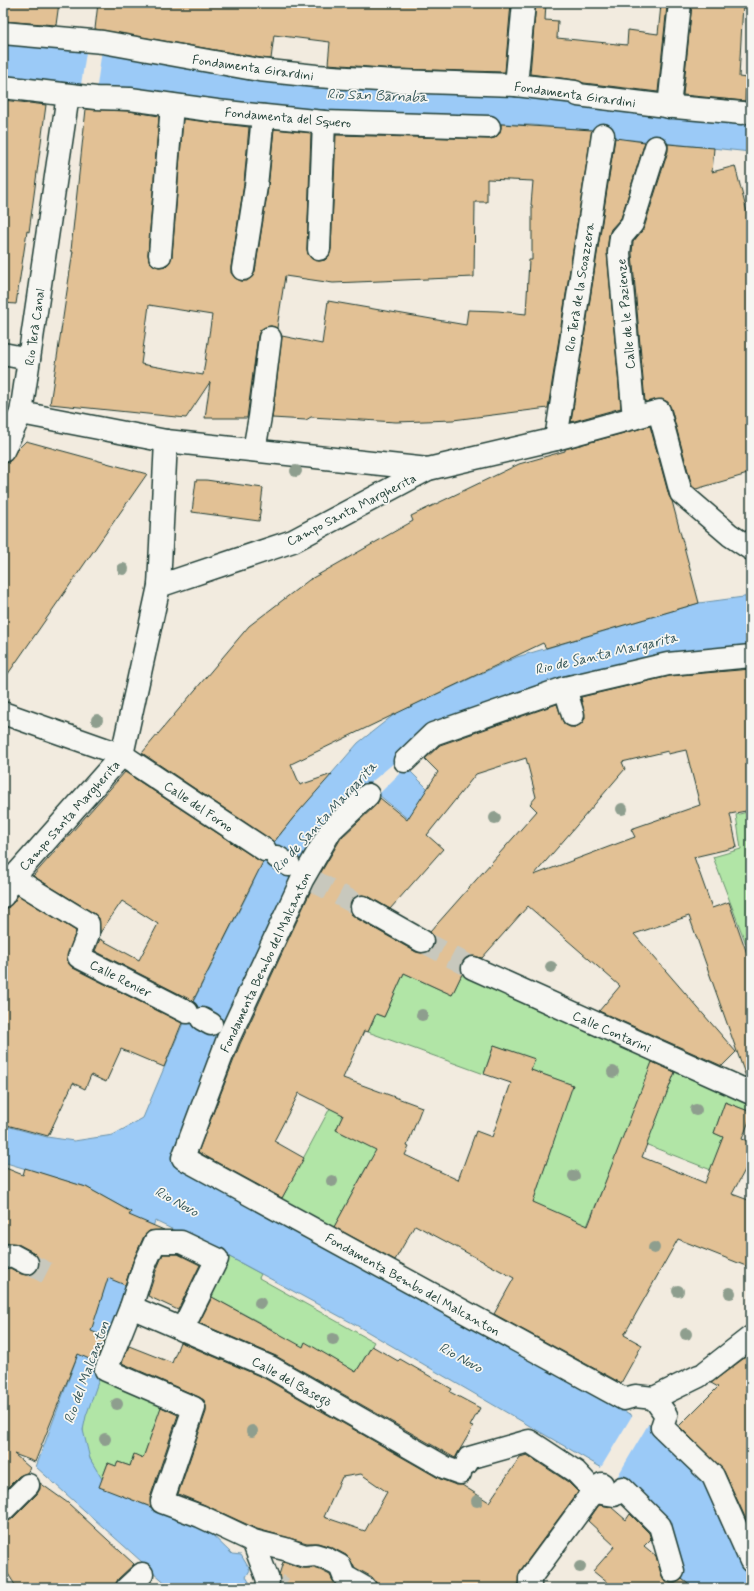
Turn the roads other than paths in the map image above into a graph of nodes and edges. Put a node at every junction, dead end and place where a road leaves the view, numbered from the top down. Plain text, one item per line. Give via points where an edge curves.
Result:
1 (524, 3) edge
2 (680, 3) edge
3 (3, 32) edge
4 (516, 84) junction
5 (3, 87) edge
6 (78, 96) junction
7 (172, 105) junction
8 (669, 107) junction
9 (742, 113) dead end
10 (263, 116) junction
11 (324, 122) junction
12 (489, 127) dead end
13 (603, 135) dead end
14 (656, 147) dead end
15 (319, 250) dead end
16 (160, 255) dead end
17 (243, 269) dead end
18 (270, 338) dead end
19 (3, 354) edge
20 (29, 359) junction
21 (21, 413) junction
22 (634, 418) junction
23 (556, 439) junction
24 (166, 440) junction
25 (254, 450) junction
26 (3, 451) edge
27 (428, 469) junction
28 (751, 549) edge
29 (160, 586) junction
30 (751, 656) edge
31 (565, 688) junction
32 (3, 713) edge
33 (573, 715) dead end
34 (128, 759) junction
35 (405, 761) dead end
36 (368, 795) dead end
37 (289, 865) junction
38 (8, 887) edge
39 (362, 908) tunnel mouth
40 (422, 941) tunnel mouth
41 (474, 968) tunnel mouth
42 (200, 1018) dead end
43 (751, 1093) edge
44 (3, 1257) edge
45 (27, 1263) tunnel mouth
46 (131, 1307) junction
47 (182, 1330) junction
48 (751, 1337) edge
49 (654, 1398) junction
50 (28, 1485) dead end
51 (604, 1490) junction
52 (3, 1510) edge
53 (253, 1541) junction
54 (751, 1561) edge
55 (676, 1580) edge
56 (270, 1584) edge
57 (530, 1587) dead end
58 (365, 1588) edge

1 - 4 street
2 - 8 street
3 - 4 street, Fondamenta Girardini via 87,40 259,70 316,76
4 - 8 street, Fondamenta Girardini
5 - 6 street, Fondamenta del Squero
6 - 7 street, Fondamenta del Squero
6 - 20 street, Rio Terà Canal
7 - 10 street, Fondamenta del Squero
7 - 16 street
8 - 9 street, Fondamenta Girardini
10 - 11 street, Fondamenta del Squero
10 - 17 street via 256,186
11 - 12 street, Fondamenta del Squero
11 - 15 street
13 - 23 street, Rio Terà de la Scoazzera
14 - 22 street, Calle de le Pazienze via 632,224 621,236 619,253
18 - 25 street
19 - 20 street
20 - 21 street, Rio Terà Canal
21 - 24 street
21 - 26 street, Rio Terà Canal
22 - 23 street, Campo Santa Margherita
22 - 28 street, Campo Santa Margherita via 659,411 681,493 730,535
23 - 27 street, Campo Santa Margherita
24 - 25 street, Campo Santa Margherita
24 - 29 street, Campo Santa Margherita
25 - 27 street, Campo Santa Margherita
27 - 29 street, Campo Santa Margherita via 293,541
29 - 34 street, Campo Santa Margherita
30 - 31 street via 668,664
31 - 33 street
31 - 35 street via 433,734
32 - 34 street, Campo Santa Margherita
34 - 37 street, Calle del Forno
34 - 38 street, Campo Santa Margherita
36 - 37 street, Fondamenta Bembo del Malcanton
37 - 49 street, Fondamenta Bembo del Malcanton via 183,1158 624,1399 635,1396
38 - 42 street, Calle Renier via 88,924 88,934 79,957
39 - 40 street
41 - 43 street, Calle Contarini
44 - 45 street via 12,1255
46 - 47 street, Calle del Basegò
46 - 47 street via 144,1266 155,1242 181,1242 217,1259
46 - 53 street via 106,1370 194,1408 162,1502 200,1516
47 - 51 street, Calle del Basegò via 270,1367 457,1468 469,1458 529,1441
48 - 49 street via 701,1374
49 - 54 street via 666,1415 662,1428 713,1476
50 - 52 street
51 - 55 street via 622,1488 660,1526
51 - 57 street via 530,1578
53 - 56 street
53 - 58 street via 305,1556 325,1558 340,1566 344,1576

